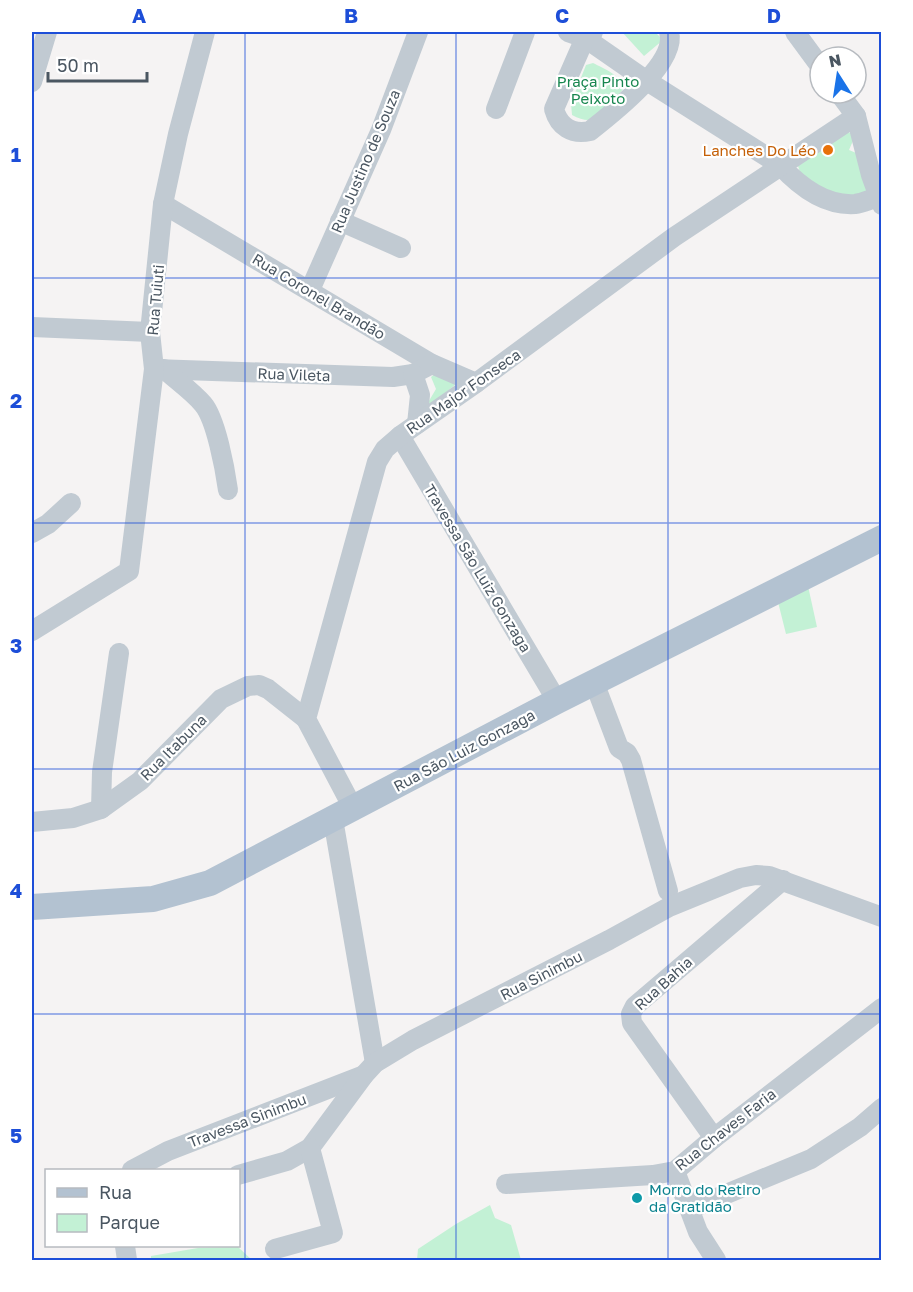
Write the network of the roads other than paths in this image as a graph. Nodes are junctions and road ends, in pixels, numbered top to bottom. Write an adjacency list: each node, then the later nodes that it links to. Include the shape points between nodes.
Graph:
1 (47, 32): 10 (street)
2 (205, 32): 16 (street, Rua Tuiuti)
3 (418, 32): 17 (street, Rua Justino de Souza, via 381,130)
4 (525, 32): 12 (street)
5 (669, 32): 9 (street, via 669,50)
6 (795, 32): 8 (street)
7 (582, 34): 9 (street); 9 (street, via 554,110 563,126 577,132 590,131)
8 (808, 50)
9 (647, 81): 14 (street)
10 (32, 82)
11 (848, 105): 13 (street)
12 (496, 108)
13 (856, 116): 14 (street, Rua Major Fonseca); 15 (street)
14 (780, 165): 15 (street, via 804,188 829,201); 25 (street, Rua Major Fonseca, via 674,237)
15 (880, 201)
16 (163, 204): 19 (street, Rua Coronel Brandão); 21 (street, Rua Tuiuti)
17 (340, 221): 18 (street); 19 (street, Rua Justino de Souza)
18 (401, 248)
19 (310, 290): 22 (street, Rua Coronel Brandão)
20 (32, 327): 21 (street)
21 (150, 332): 23 (street, Rua Tuiuti)
22 (432, 364): 24 (street, Rua Vileta); 25 (street, Rua Coronel Brandão)
23 (159, 369): 24 (street, Rua Vileta, via 393,377); 28 (street, via 208,411); 32 (street, Rua Tuiuti, via 129,571)
24 (413, 374): 26 (street, via 420,395)
25 (477, 383): 26 (street, Rua Major Fonseca)
26 (417, 424): 27 (street, Rua Major Fonseca)
27 (400, 436): 35 (street, Travessa São Luiz Gonzaga); 36 (street, Rua Major Fonseca, via 376,462)
28 (228, 490)
29 (70, 503): 30 (street)
30 (32, 533)
31 (882, 538): 34 (main road, Rua São Luiz Gonzaga)
32 (32, 631)
33 (119, 653): 37 (street, via 102,772)
34 (594, 682): 35 (main road, Rua São Luiz Gonzaga); 41 (street, via 619,748 631,760)
35 (557, 701): 38 (main road, Rua São Luiz Gonzaga)
36 (306, 719): 37 (street, Rua Itabuna, via 268,689 248,686 220,699 140,781); 38 (street)
37 (101, 809): 39 (street, Rua Itabuna, via 73,818)
38 (343, 814): 42 (main road, Rua São Luiz Gonzaga, via 210,883 153,899); 45 (street)
39 (32, 822)
40 (783, 880): 43 (street, Rua Sinimbu); 45 (street, Rua Sinimbu, via 756,875 740,878 669,907 413,1040); 47 (street, Rua Bahia, via 635,1006 631,1014 632,1023)
41 (668, 891)
42 (32, 907)
43 (882, 917)
44 (882, 1008): 47 (street, Rua Chaves Faria)
45 (369, 1069): 48 (street, Rua Sinimbu); 49 (street, Travessa Sinimbu, via 168,1151)
46 (882, 1108): 53 (street, via 811,1159)
47 (714, 1138): 50 (street, Rua Chaves Faria)
48 (310, 1148): 51 (street, Rua Sinimbu, via 287,1161); 54 (street, via 333,1233)
49 (134, 1169)
50 (675, 1171): 52 (street, Rua Chaves Faria); 53 (street)
51 (240, 1174)
52 (506, 1184)
53 (690, 1209): 55 (street, via 698,1232)
54 (275, 1250)
55 (716, 1260)

